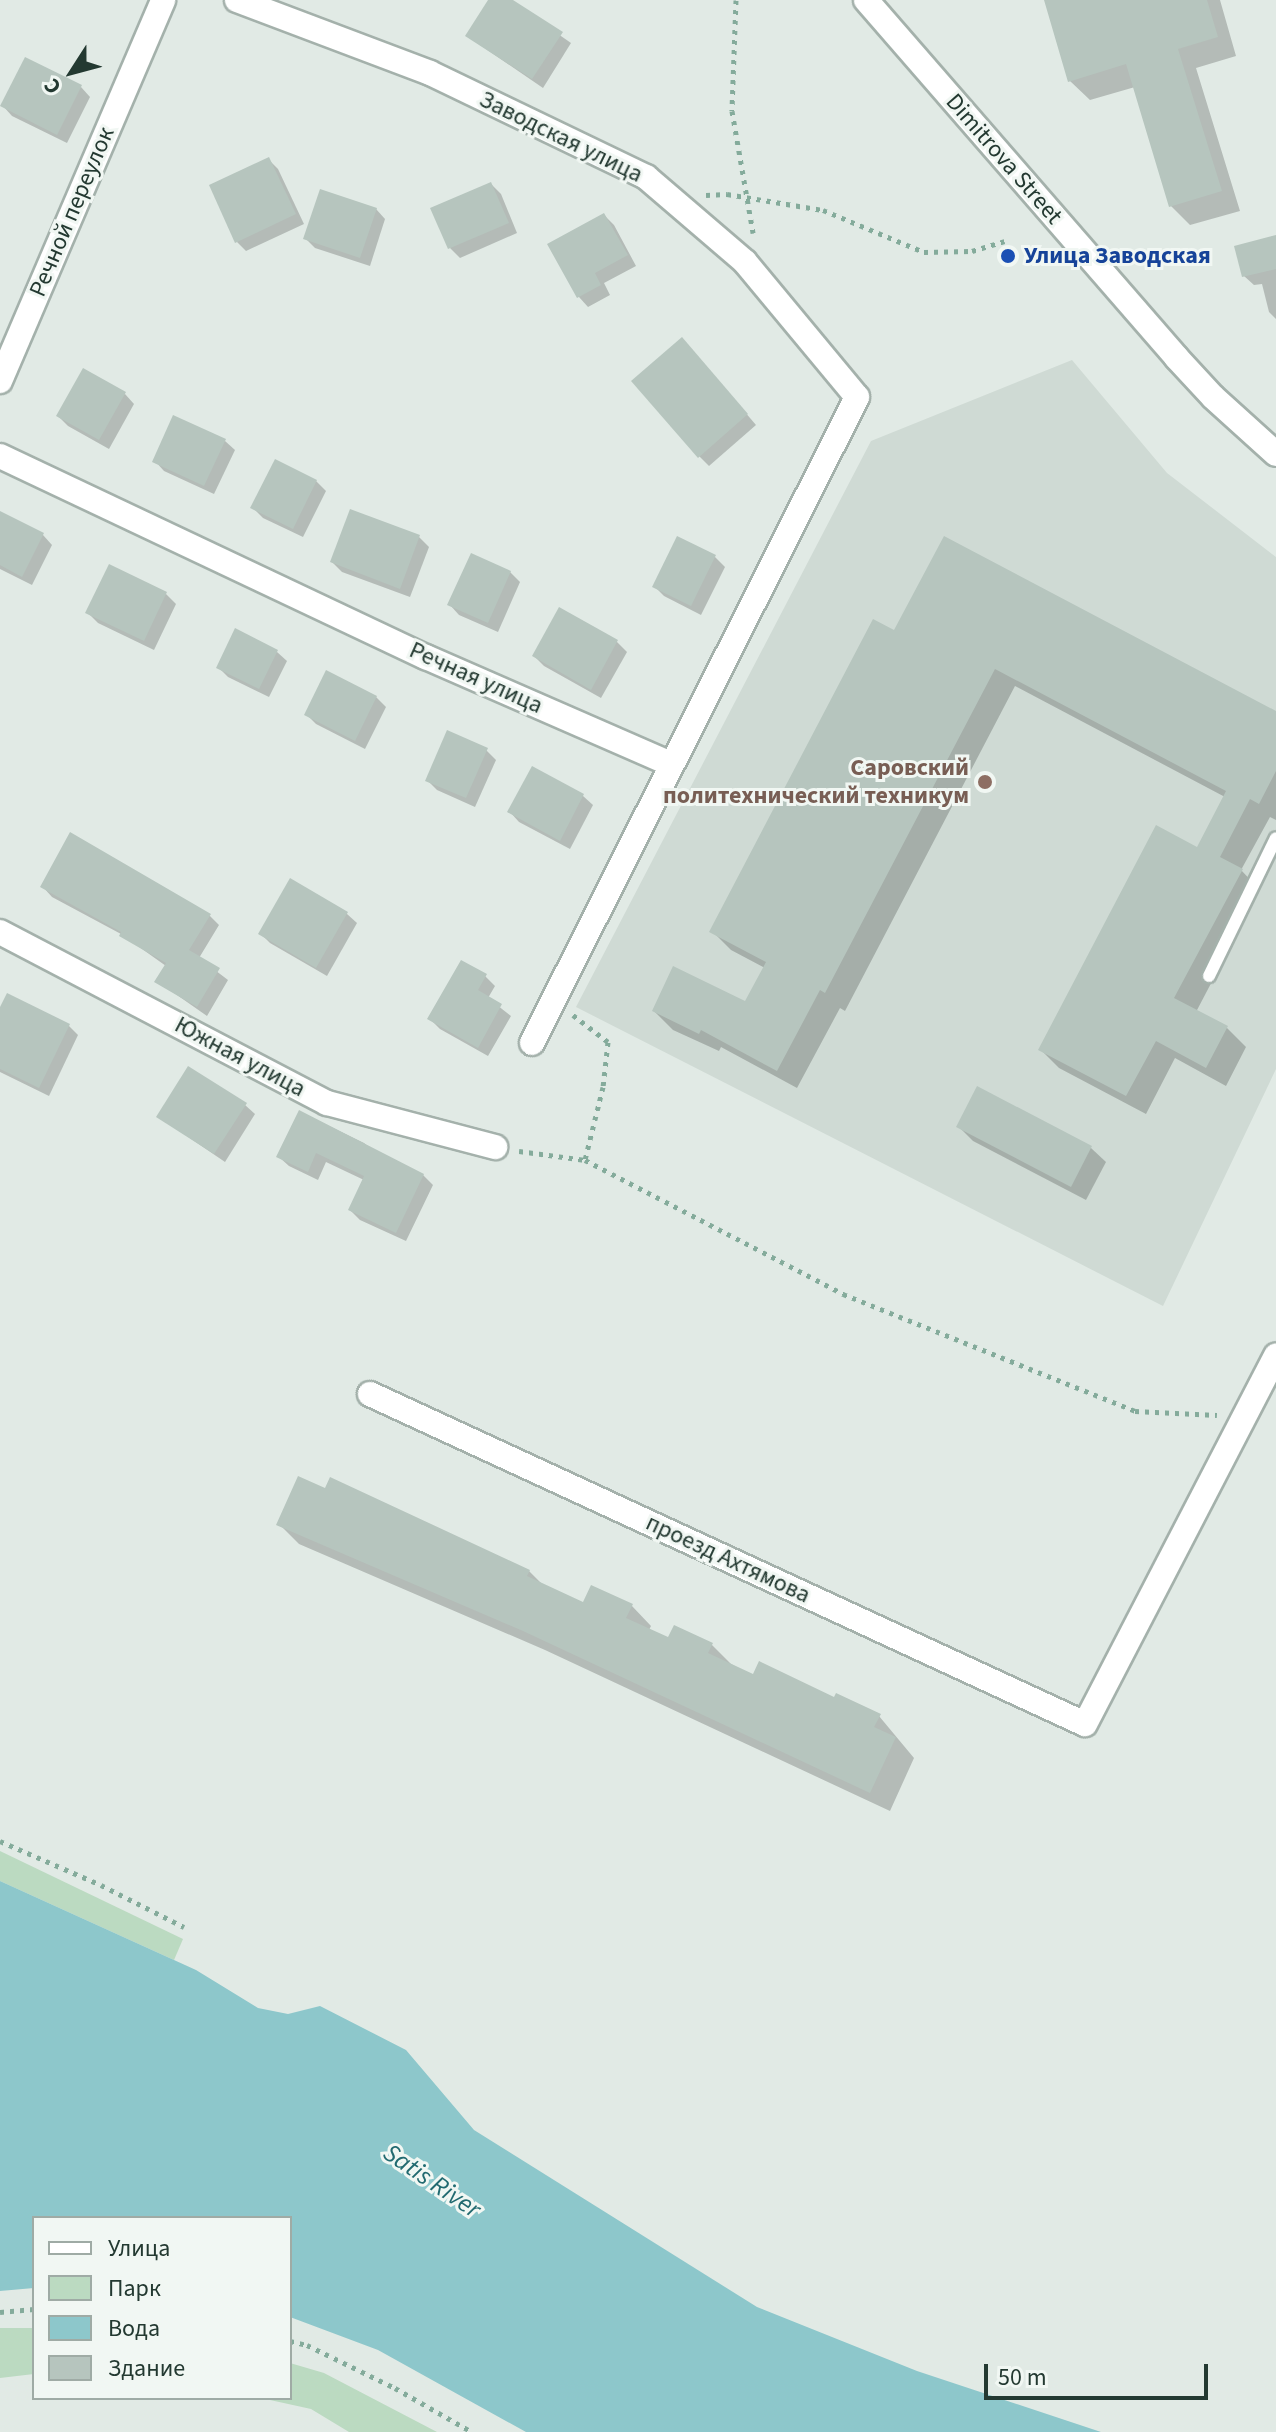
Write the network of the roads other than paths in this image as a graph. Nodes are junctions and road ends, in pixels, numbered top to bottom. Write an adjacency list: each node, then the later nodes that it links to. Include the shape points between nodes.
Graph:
1 (163, 0): 4 (street, Речной переулок)
2 (237, 0): 7 (street, Заводская улица, via 430,73 646,177 745,262 857,397)
3 (866, 0): 5 (street, Dimitrova Street, via 1176,357)
4 (0, 381)
5 (1276, 454)
6 (0, 456): 7 (street, Речная улица, via 412,651)
7 (671, 764): 11 (street)
8 (1276, 838): 10 (lane)
9 (0, 932): 12 (street, Южная улица, via 327,1103)
10 (1209, 976)
11 (532, 1043)
12 (495, 1147)
13 (1276, 1356): 14 (street, проезд Ахтямова, via 1085,1724)
14 (370, 1394)

